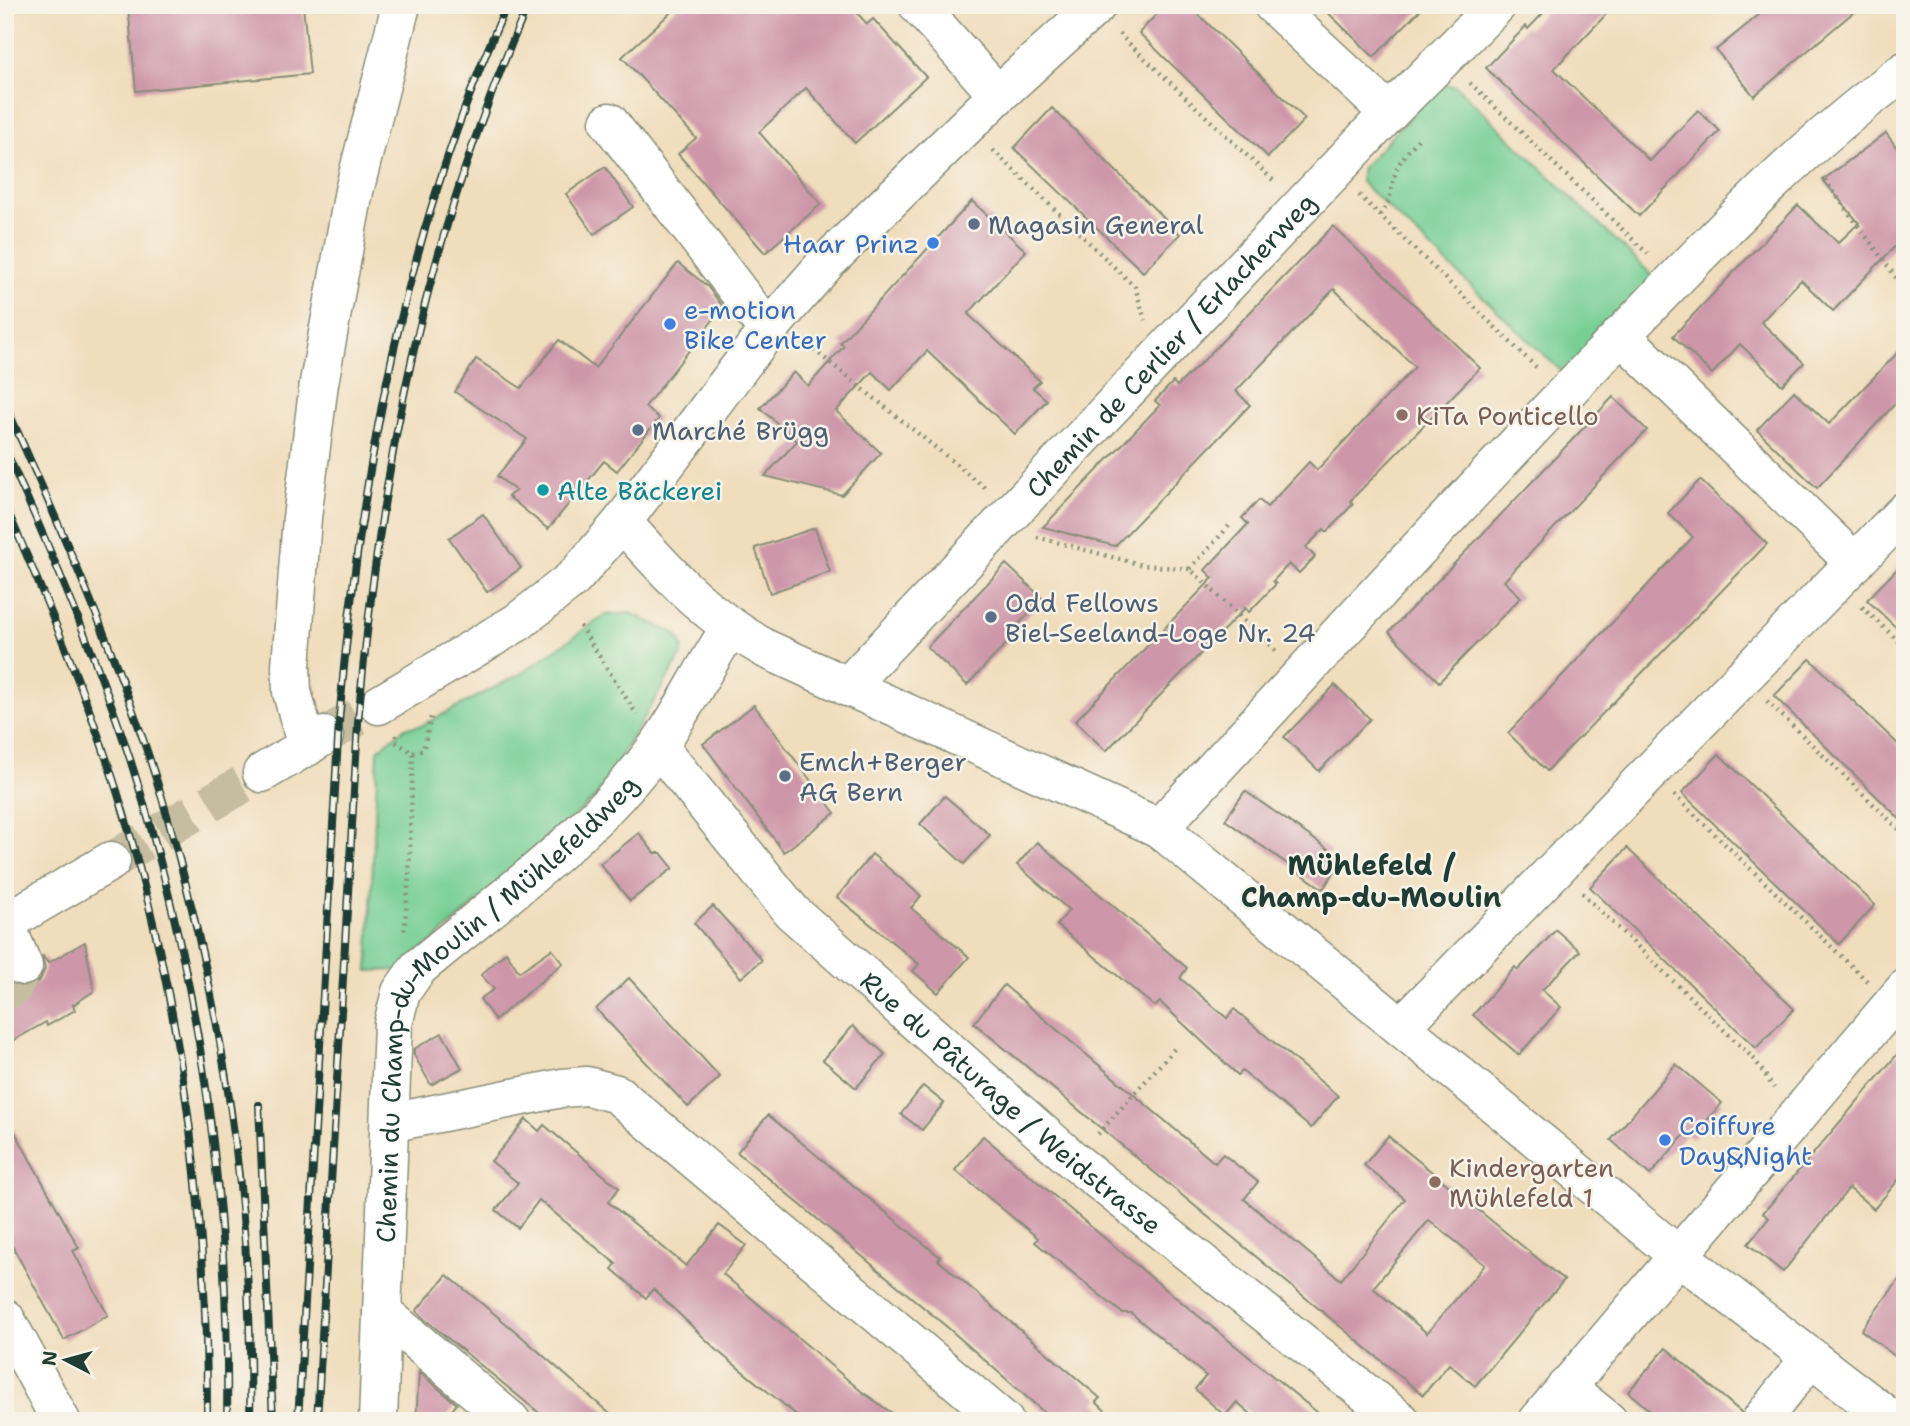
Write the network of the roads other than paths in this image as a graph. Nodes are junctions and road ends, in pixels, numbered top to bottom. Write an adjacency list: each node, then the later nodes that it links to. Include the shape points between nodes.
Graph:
1 (918, 5): 7 (street)
2 (1273, 5): 8 (street)
3 (1497, 5): 8 (street, Chemin de Cerlier / Erlacherweg, via 1459,78)
4 (391, 10): 19 (street, via 319,383 302,518 291,666 294,702 316,742)
5 (1104, 15): 7 (street)
6 (1905, 71): 11 (street, via 1806,153)
7 (998, 95): 10 (street, via 850,238)
8 (1389, 113): 16 (street, Chemin de Cerlier / Erlacherweg)
9 (609, 122): 10 (street)
10 (784, 334): 13 (street)
11 (1621, 335): 14 (street); 20 (street)
12 (1905, 511): 14 (street)
13 (622, 522): 15 (street, via 688,595); 17 (street, via 552,598)
14 (1845, 572): 25 (street)
15 (730, 628): 16 (street); 18 (street, Chemin du Champ-du-Moulin / Mühlefeldweg)
16 (847, 687): 20 (street)
17 (387, 715)
18 (651, 735): 26 (street, Chemin du Champ-du-Moulin / Mühlefeldweg, via 622,789 581,831 409,980 395,1012); 37 (street, Rue du Pâturage / Weidstrasse, via 792,912 1074,1161)
19 (262, 773)
20 (1159, 828): 25 (street)
21 (111, 861): 22 (street)
22 (5, 923): 23 (street)
23 (23, 966)
24 (1898, 996): 27 (street)
25 (1401, 1027): 27 (street)
26 (390, 1122): 28 (street, Chemin du Champ-du-Moulin / Mühlefeldweg); 36 (street, via 562,1088 587,1086 617,1094)
27 (1679, 1256): 30 (street); 31 (street)
28 (382, 1312): 34 (street, Chemin du Champ-du-Moulin / Mühlefeldweg); 35 (street)
29 (5, 1318): 33 (street)
30 (1811, 1357): 32 (street); 40 (street)
31 (1566, 1387): 38 (street); 39 (street)
32 (1762, 1419)
33 (61, 1421)
34 (378, 1421)
35 (511, 1421)
36 (1004, 1421)
37 (1401, 1421)
38 (1538, 1421)
39 (1608, 1421)
40 (1894, 1421)

